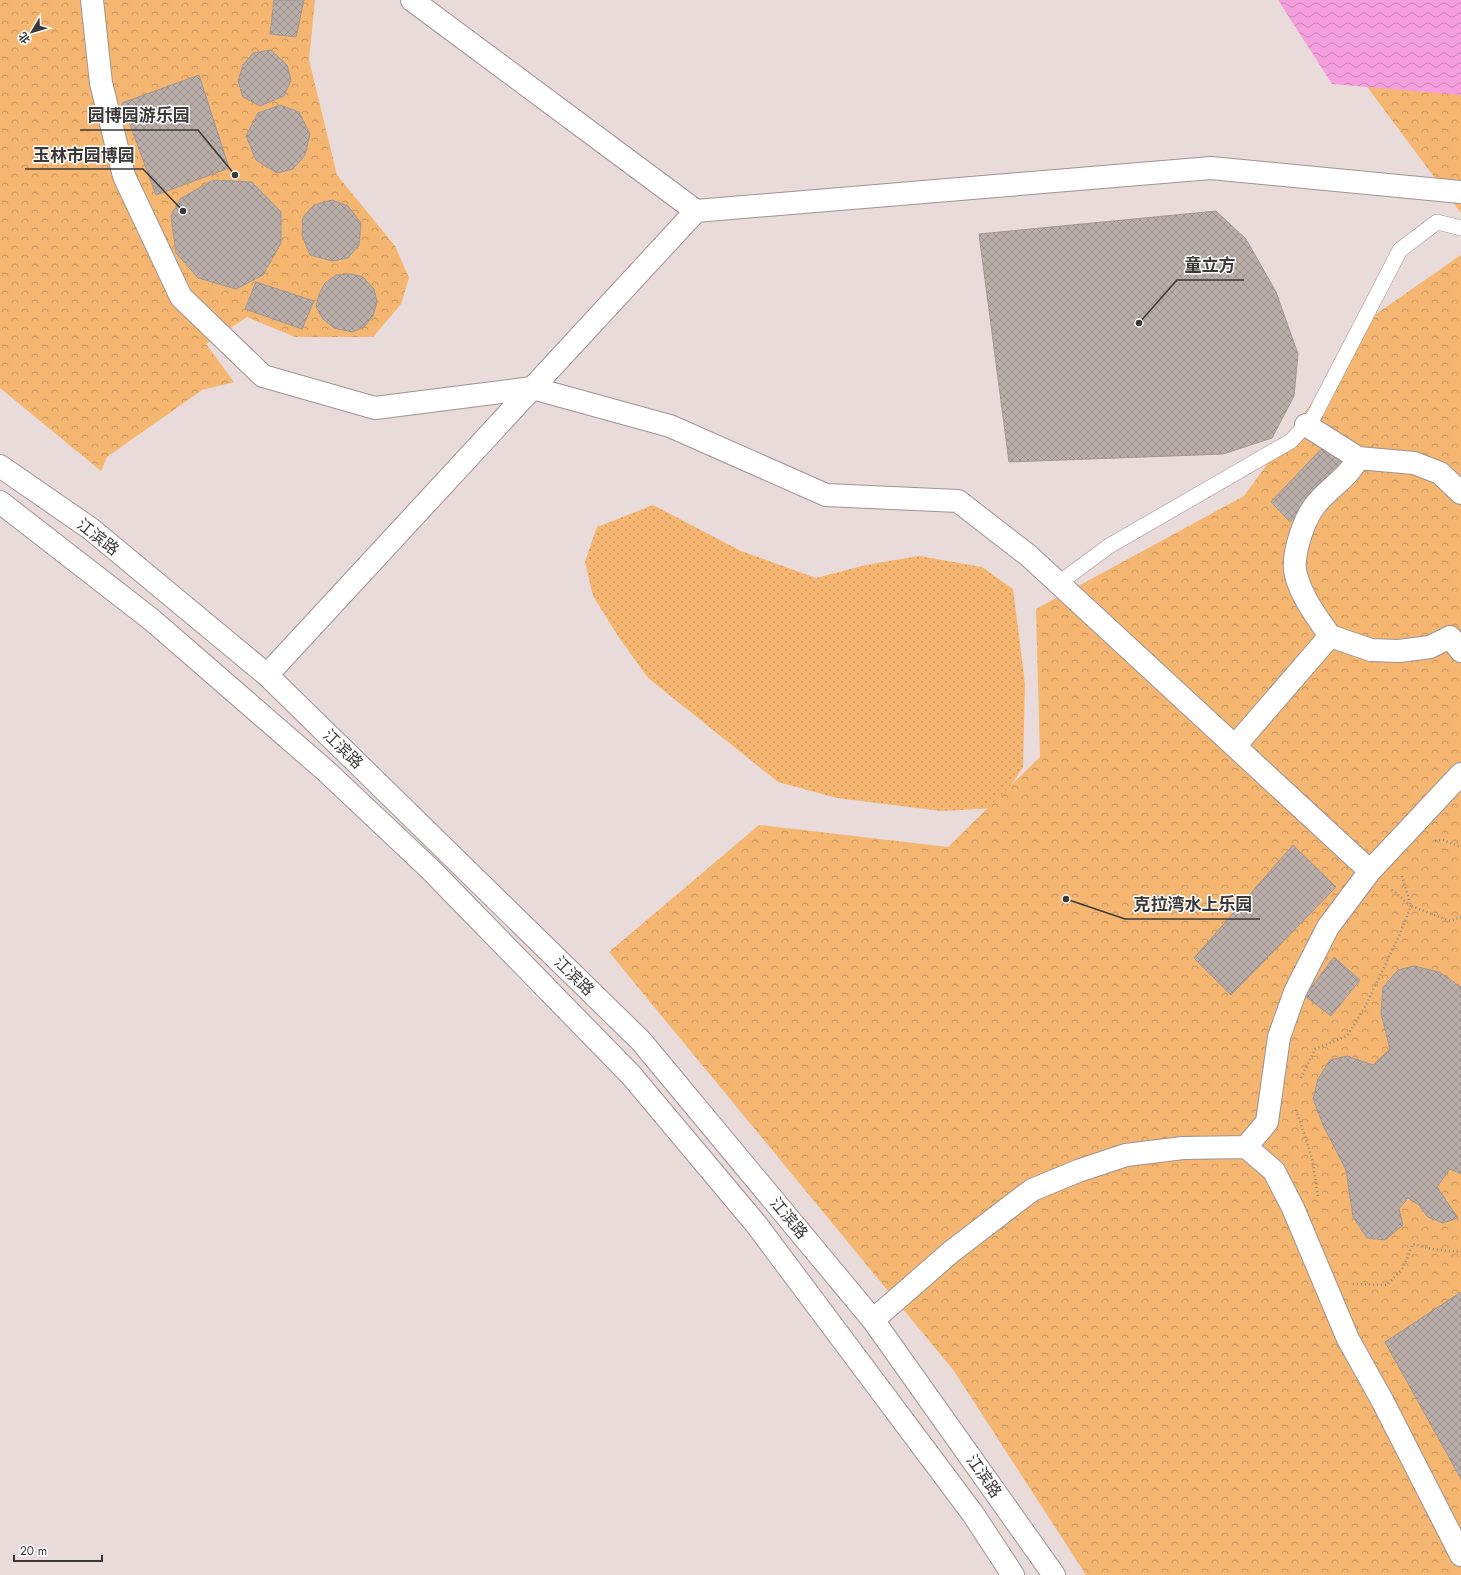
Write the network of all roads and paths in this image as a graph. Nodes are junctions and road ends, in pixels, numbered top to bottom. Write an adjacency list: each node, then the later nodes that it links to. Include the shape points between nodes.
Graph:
1 (92, 0): 6 (street, via 102,83 124,176 180,297 264,376 375,408)
2 (412, 0): 4 (street)
3 (1461, 192): 4 (street, via 1211,168)
4 (696, 211): 6 (street)
5 (1461, 228): 7 (lane, via 1437,222 1400,250 1314,416)
6 (532, 388): 12 (street, via 670,426 826,495 958,501 1030,556); 15 (street)
7 (1306, 425): 8 (street); 12 (lane, via 1291,441 1109,546)
8 (1358, 458): 10 (street, via 1414,463 1440,473); 13 (street, via 1354,467 1313,508 1298,538 1295,574 1308,605)
9 (0, 466): 15 (street, 江滨路, via 91,530)
10 (1461, 493)
11 (0, 502): 32 (street, 江滨路, via 152,620 326,771 430,869 631,1075 756,1224 973,1514)
12 (1059, 583): 16 (street)
13 (1330, 636): 14 (street, via 1371,650 1399,651 1430,647); 16 (street)
14 (1457, 637)
15 (267, 675): 30 (street, 江滨路, via 641,1041)
16 (1235, 746): 20 (street)
17 (1461, 774): 20 (street)
18 (1429, 842): 19 (path, via 1443,840)
19 (1461, 848)
20 (1370, 871): 22 (path); 26 (street, via 1328,927 1295,992 1279,1037 1267,1122)
21 (1401, 874): 22 (path)
22 (1410, 906): 23 (path, via 1450,922); 24 (path, via 1399,936 1365,1007 1347,1036 1315,1049)
23 (1461, 917)
24 (1298, 1084)
25 (1294, 1105): 27 (path, via 1312,1158)
26 (1246, 1147): 30 (street, via 1183,1148 1126,1155 1032,1190 951,1252); 31 (street, via 1274,1171 1293,1208 1348,1339)
27 (1319, 1199)
28 (1461, 1252): 29 (path, via 1413,1244 1403,1268 1387,1285 1353,1284)
29 (1350, 1278)
30 (873, 1320): 33 (street, 江滨路)
31 (1461, 1555)
32 (1013, 1575)
33 (1054, 1575)

